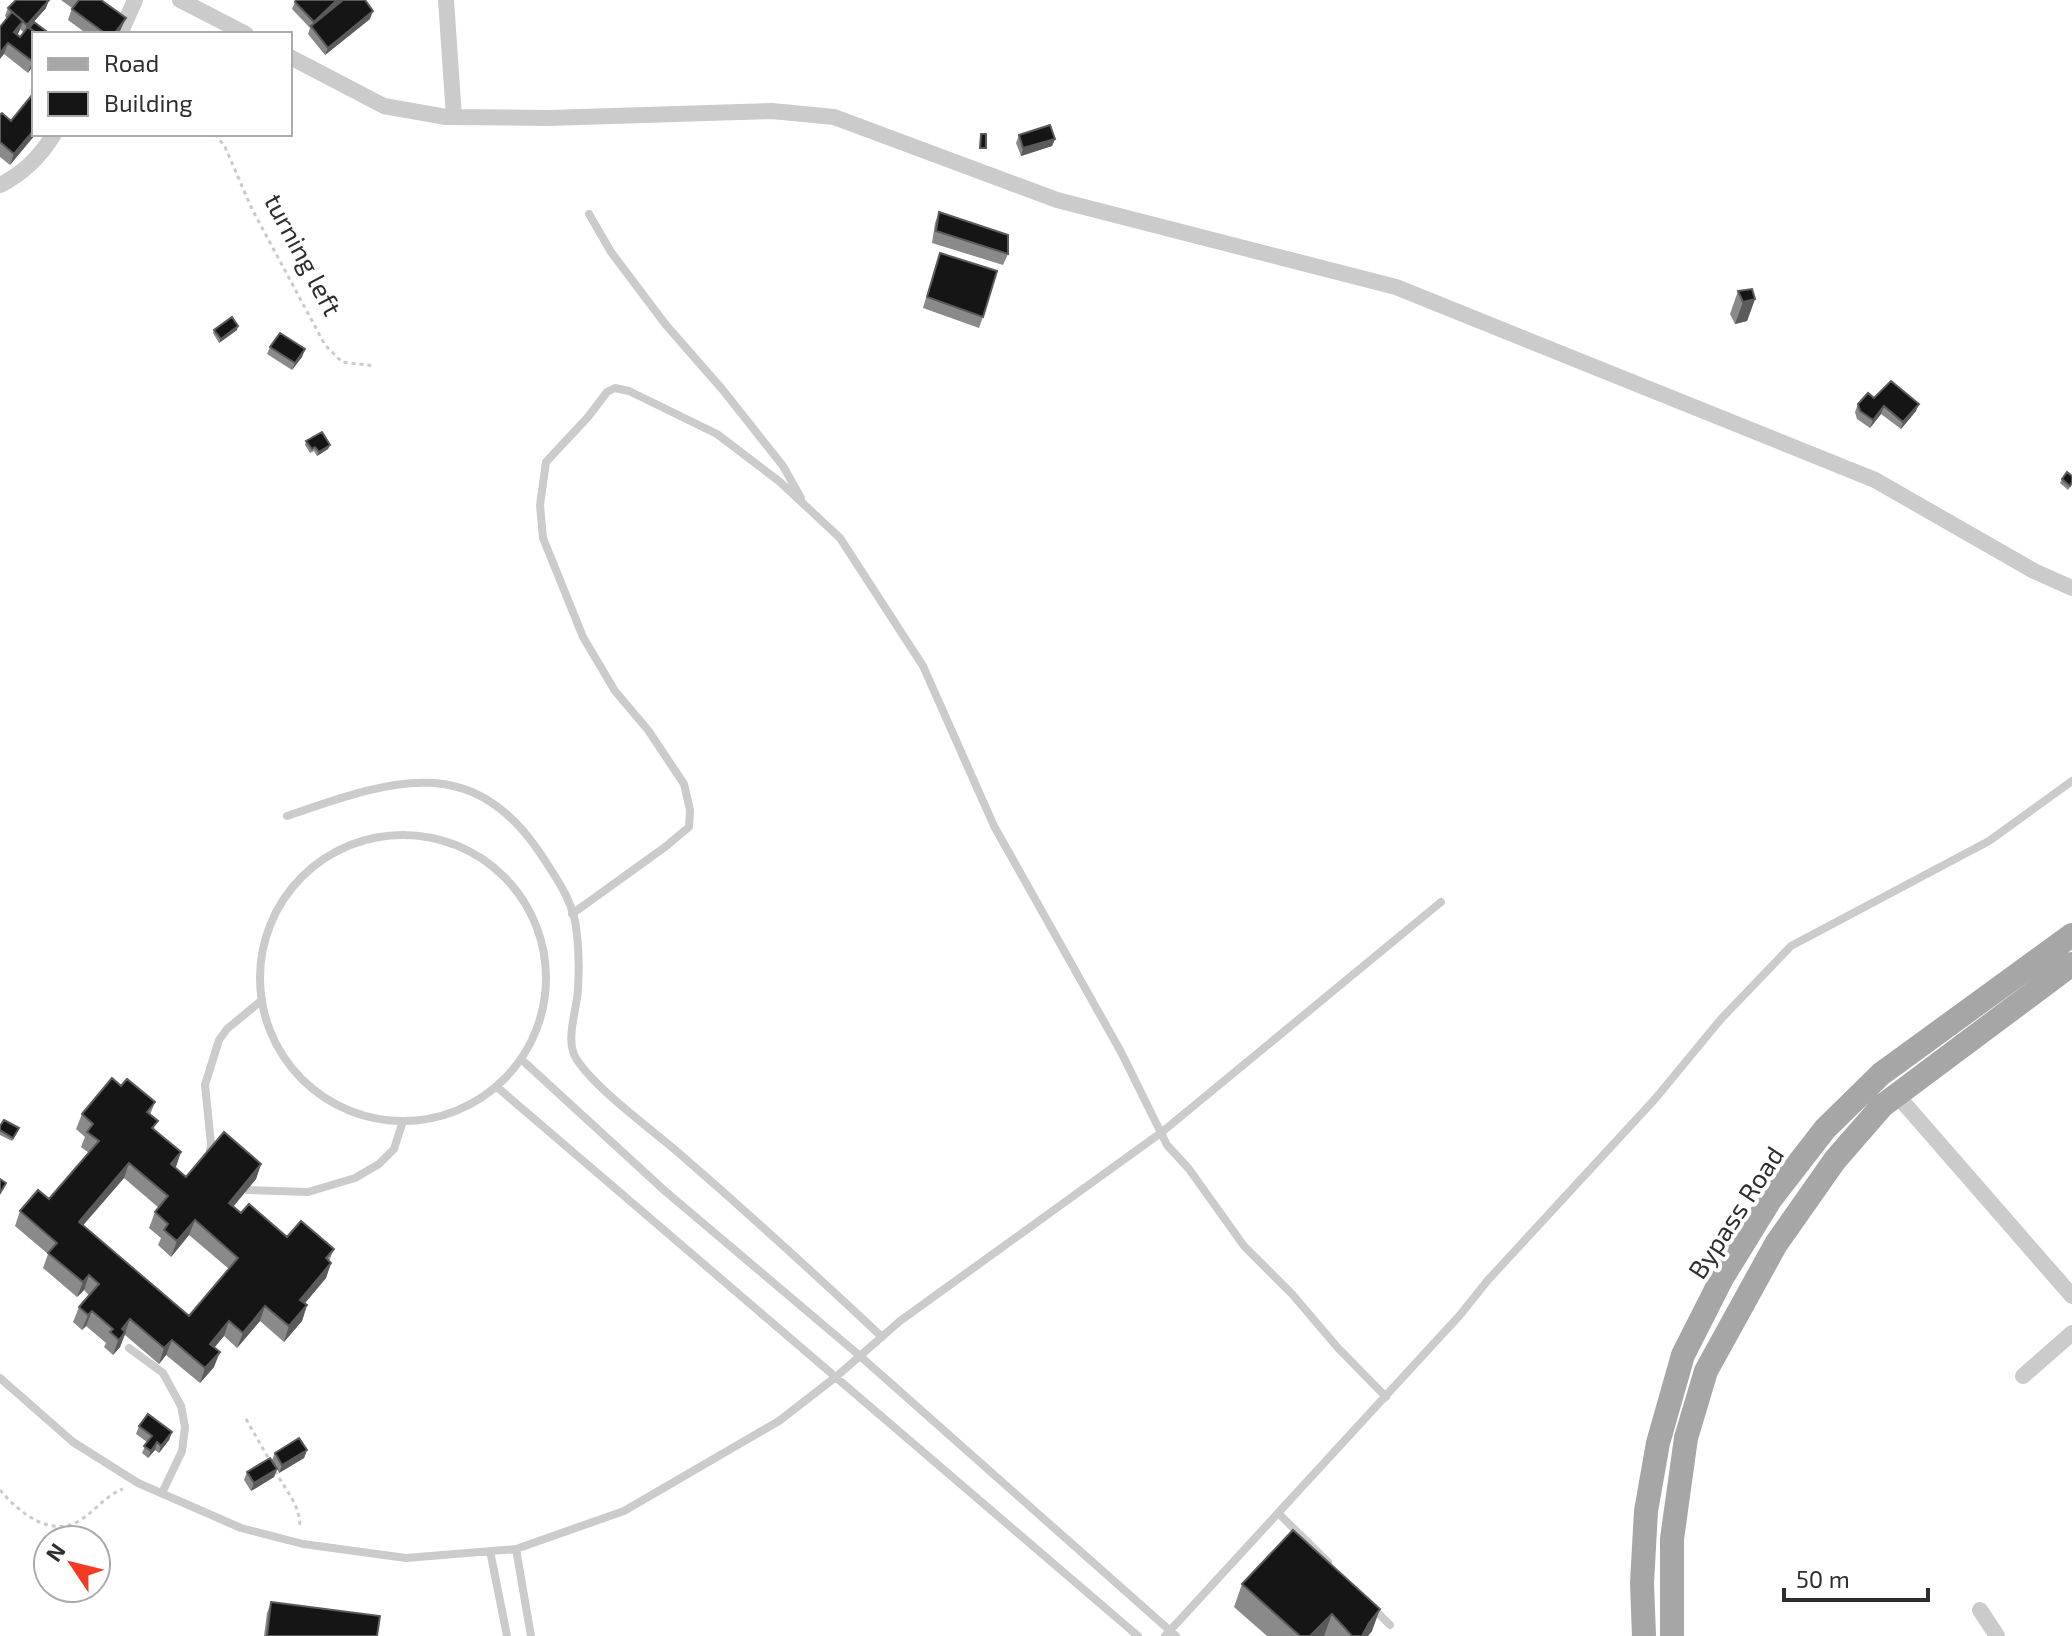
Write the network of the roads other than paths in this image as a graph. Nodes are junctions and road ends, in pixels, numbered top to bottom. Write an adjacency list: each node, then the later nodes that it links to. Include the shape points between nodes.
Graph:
1 (135, 0): 4 (street)
2 (180, 0): 5 (street)
3 (446, 0): 7 (street)
4 (121, 32)
5 (242, 32)
6 (292, 58): 7 (street, via 384,106)
7 (454, 117): 12 (street, via 772,111 834,117 1057,200 1396,287 1875,480)
8 (53, 136): 9 (street, via 22,174)
9 (0, 185)
10 (589, 214): 11 (lane, via 628,274 783,466)
11 (804, 504): 16 (lane, via 717,434 615,388 546,462 540,505 543,538 560,583 583,637 615,691 684,784 690,810 689,827); 24 (lane, via 840,538 923,666 994,826)
12 (2072, 588)
13 (2072, 781): 35 (lane, via 1989,841 1791,946)
14 (287, 816): 16 (lane, via 371,788 437,781 469,791 500,807 532,842 567,893)
15 (1441, 902): 24 (lane)
16 (572, 914): 29 (lane, via 578,989 571,1041 576,1058)
17 (2072, 935): 48 (main road, Bypass Road, via 1881,1074 1825,1129 1770,1200 1722,1278 1683,1355 1658,1443 1646,1511)
18 (2072, 964): 22 (main road, Bypass Road)
19 (262, 1000): 20 (lane, via 264,940 283,898 315,864 355,842 385,836 445,840 486,860 519,891 540,932 547,974 542,1016); 23 (lane, via 269,1031 292,1070 326,1100 368,1118); 25 (lane, via 219,1040 205,1085)
20 (521, 1059): 21 (lane); 31 (lane, via 665,1191)
21 (497, 1087): 23 (lane, via 459,1111); 32 (lane)
22 (1896, 1094): 27 (street); 49 (main road, Bypass Road, via 1835,1160 1776,1244 1706,1371 1686,1438 1672,1539)
23 (403, 1121): 26 (lane, via 394,1149 355,1178 308,1192)
24 (1162, 1132): 29 (lane); 35 (lane, via 1244,1246)
25 (209, 1159)
26 (247, 1190)
27 (2072, 1296)
28 (2072, 1333): 33 (street)
29 (882, 1337): 31 (lane)
30 (129, 1348): 36 (lane, via 163,1373 181,1406 182,1451)
31 (860, 1356): 32 (lane); 44 (lane)
32 (837, 1376): 38 (lane, via 779,1421 624,1511); 47 (lane)
33 (2023, 1376)
34 (0, 1378): 36 (lane, via 73,1442)
35 (1386, 1397): 37 (lane)
36 (162, 1493): 39 (lane, via 241,1528 303,1544 406,1558)
37 (1278, 1513): 40 (lane); 44 (lane)
38 (516, 1549): 39 (lane); 46 (lane)
39 (490, 1551): 45 (lane)
40 (1334, 1569)
41 (1368, 1603): 43 (lane)
42 (1980, 1610): 50 (street)
43 (1390, 1625)
44 (1170, 1634)
45 (507, 1636)
46 (531, 1636)
47 (1138, 1636)
48 (1644, 1636)
49 (1672, 1636)
50 (1997, 1636)

